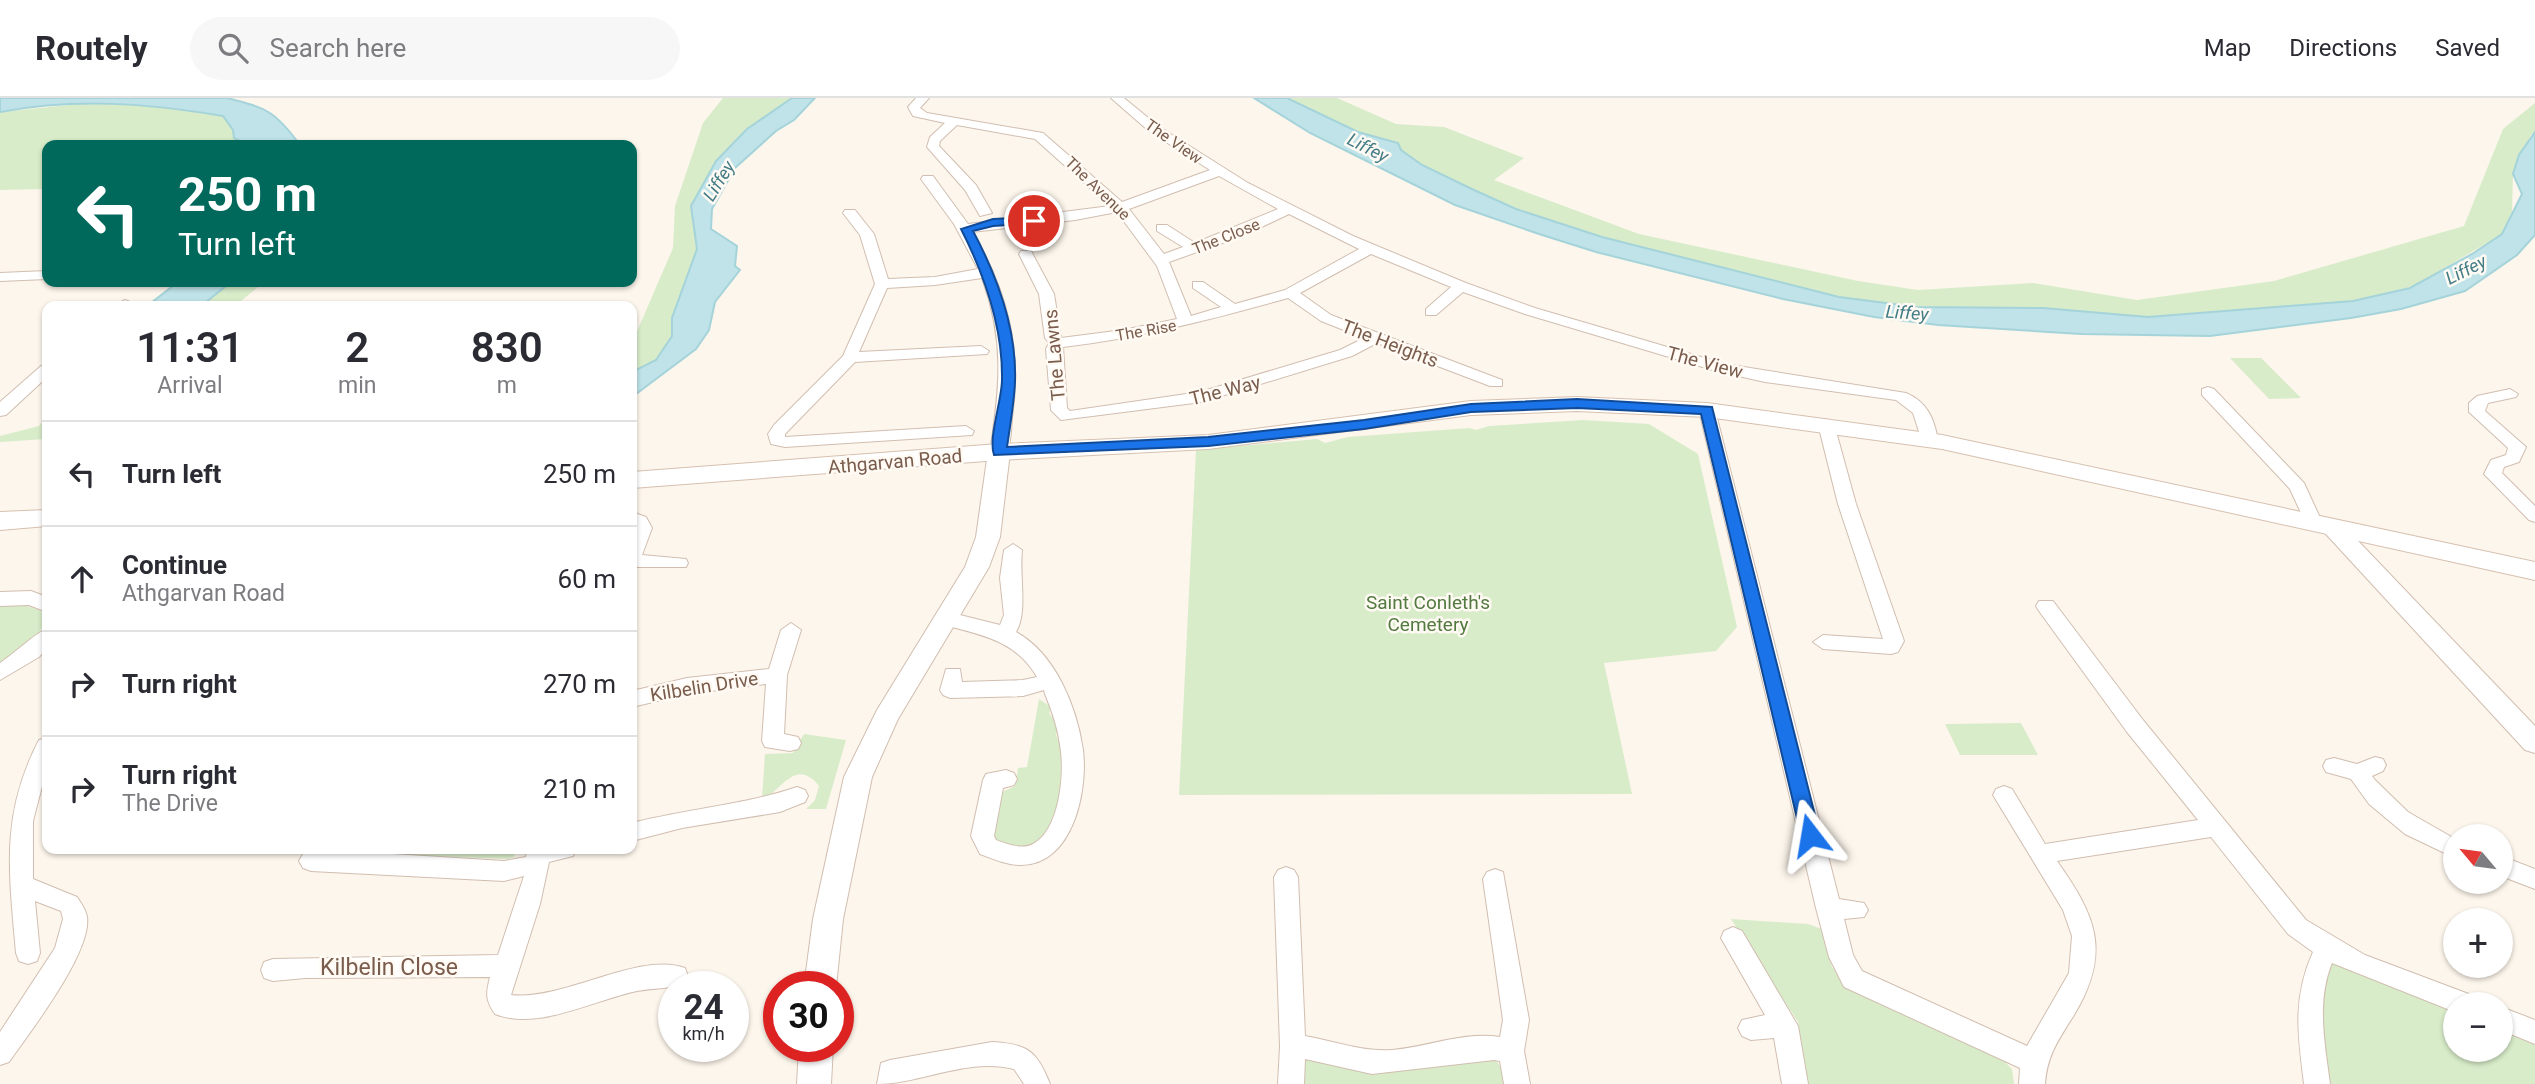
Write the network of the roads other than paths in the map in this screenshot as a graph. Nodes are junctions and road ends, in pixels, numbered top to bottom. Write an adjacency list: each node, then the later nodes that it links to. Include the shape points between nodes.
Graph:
1 (923, 98): 3 (street, via 914,107 917,113)
2 (1117, 98): 4 (street, The View, via 1154,129)
3 (955, 121): 6 (street, via 934,140 933,147 984,209); 7 (street, The Avenue, via 1044,138)
4 (1221, 171): 7 (street); 8 (street, The View)
5 (928, 179): 11 (street)
6 (997, 201)
7 (1119, 207): 11 (street); 14 (street, The Avenue)
8 (1287, 210): 12 (street, The View); 13 (street, The Close)
9 (848, 219): 19 (street, via 867,234)
10 (1162, 228): 13 (street)
11 (967, 229): 16 (street)
12 (1372, 247): 21 (street, The View); 22 (street, The Rise)
13 (1195, 249): 14 (street, The Close)
14 (1163, 259): 25 (street, The Avenue)
15 (1025, 262): 27 (street, The Lawns, via 1048,293)
16 (989, 272): 19 (street); 42 (street, via 1006,345 1009,382)
17 (42, 275): 18 (street)
18 (0, 277)
19 (882, 284): 29 (street)
20 (1198, 285): 23 (street)
21 (1461, 286): 24 (street); 39 (street, The View, via 1722,368 1900,396 1913,401 1926,416)
22 (1290, 293): 23 (street, The Rise); 26 (street, The Heights, via 1326,318)
23 (1233, 309): 25 (street, The Rise)
24 (1431, 312)
25 (1185, 323): 27 (street, The Rise)
26 (1375, 338): 31 (street, The Heights, via 1462,376); 36 (street, The Way, via 1271,379 1202,397)
27 (1057, 343): 36 (street, The Lawns, via 1057,397 1061,414)
28 (981, 351): 29 (street)
29 (851, 358): 38 (street, via 780,429 777,440 868,443)
30 (42, 373): 35 (street)
31 (1496, 383)
32 (2208, 392): 48 (street, via 2298,488)
33 (2510, 394): 40 (street, via 2483,399 2476,406 2482,418)
34 (1707, 410): 37 (main road, Athgarvan Road); 42 (main road, Athgarvan Road, via 1577,404 1471,408 1208,442); 85 (street)
35 (0, 411)
36 (1067, 416)
37 (1826, 424): 39 (main road, Athgarvan Road); 61 (street, via 1847,503 1894,641 1891,647)
38 (966, 431)
39 (1929, 440): 48 (main road, Athgarvan Road)
40 (2515, 444): 41 (street); 44 (street, via 2517,453 2497,464 2493,474)
41 (2535, 447)
42 (999, 452): 43 (main road, Athgarvan Road); 57 (street, via 988,537)
43 (637, 480)
44 (2535, 516)
45 (42, 519): 46 (main road)
46 (0, 521)
47 (637, 521): 49 (street, via 643,528)
48 (2322, 524): 53 (main road, Athgarvan Road); 68 (street)
49 (637, 545)
50 (1013, 550): 59 (street, via 1010,577 1015,617)
51 (637, 559): 52 (street)
52 (679, 563)
53 (2535, 571)
54 (0, 599): 55 (street, via 31,598)
55 (42, 603)
56 (2046, 606): 74 (street, via 2054,634)
57 (948, 619): 59 (street); 92 (street, via 886,717 858,777 828,919)
58 (792, 630): 63 (street, Kilbelin Drive)
59 (1003, 635): 65 (street, via 1023,646)
60 (42, 641): 62 (street)
61 (1823, 642)
62 (0, 673)
63 (778, 674): 66 (street, Kilbelin Drive); 67 (street, Kilbelin Drive, via 773,741)
64 (953, 674): 65 (street, via 950,690 1023,688)
65 (1049, 681): 71 (street, via 1072,751 1071,783 1056,839 1028,857 988,848 982,835 994,780)
66 (637, 698)
67 (790, 743)
68 (2535, 743)
69 (42, 756): 84 (street, via 27,786 19,835)
70 (2334, 766): 76 (street, via 2367,769 2364,784 2402,821)
71 (1006, 779)
72 (2004, 794): 77 (street)
73 (797, 796): 75 (street)
74 (2215, 827): 77 (street); 88 (street, via 2278,908)
75 (637, 830)
76 (2443, 843)
77 (2039, 853): 103 (street, via 2076,905 2087,949 2073,992 2043,1036)
78 (322, 854): 79 (street, via 311,860 504,871)
79 (538, 856): 90 (street)
80 (2513, 871): 83 (street)
81 (1286, 877): 99 (street)
82 (1495, 879): 100 (street, via 1516,1020)
83 (2535, 879)
84 (22, 885): 89 (street); 101 (street, via 69,904 75,920 51,979)
85 (1828, 908): 86 (street); 103 (street, via 1841,957 1853,979 1982,1040)
86 (1856, 910)
87 (1733, 938): 96 (street)
88 (2326, 949): 94 (street); 110 (street, via 2315,975 2309,1017)
89 (28, 953)
90 (506, 966): 91 (street, Kilbelin Close); 93 (street, via 498,998 503,1006 513,1008)
91 (273, 970)
92 (822, 971)
93 (658, 977)
94 (2443, 995)
95 (2513, 1023): 98 (street)
96 (1785, 1027): 97 (street); 109 (street)
97 (1751, 1028)
98 (2535, 1032)
99 (1293, 1046): 100 (street, via 1372,1062 1464,1048 1491,1046); 107 (street)
100 (1511, 1051): 108 (street)
101 (0, 1053)
102 (815, 1062): 104 (street)
103 (2032, 1072)
104 (814, 1084)
105 (890, 1084): 106 (street, via 890,1072 997,1054 1020,1059)
106 (1037, 1084)
107 (1291, 1084)
108 (1517, 1084)
109 (1795, 1084)
110 (2317, 1084)

